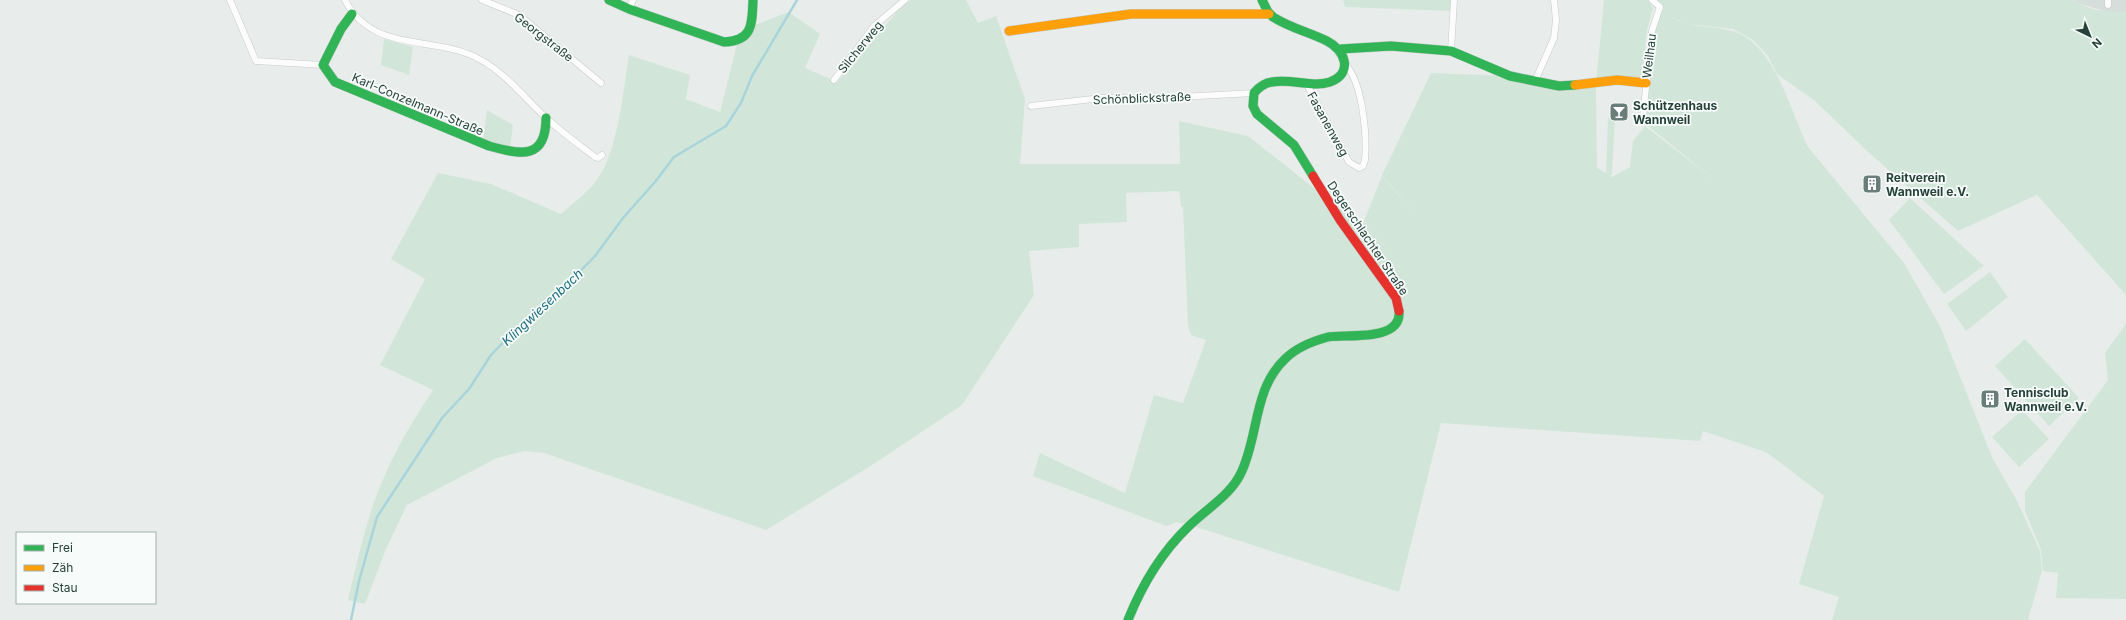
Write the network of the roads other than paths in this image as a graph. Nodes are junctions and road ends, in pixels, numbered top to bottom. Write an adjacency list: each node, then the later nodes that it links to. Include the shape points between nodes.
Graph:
1 (230, 0): 19 (street, via 256,61)
2 (345, 0): 13 (street)
3 (482, 0): 23 (street, Georgstraße, via 519,15)
4 (609, 0): 12 (street)
5 (633, 0): 12 (street)
6 (753, 0): 12 (street, via 750,31 741,41 735,42 724,42)
7 (905, 0): 20 (street, Silcherweg, via 874,26)
8 (1262, 0): 14 (street)
9 (1454, 0): 17 (street)
10 (1554, 0): 21 (street, via 1554,38)
11 (1652, 0): 22 (street, Weilhau, via 1660,7 1652,31)
12 (629, 9)
13 (352, 14): 19 (street, via 341,29); 28 (street, via 365,26 392,37 446,48 481,60 500,74)
14 (1269, 14): 15 (street, via 1131,14); 16 (street, via 1294,28 1330,41)
15 (1009, 32)
16 (1341, 49): 17 (street, via 1392,46); 18 (street)
17 (1450, 51): 21 (street, via 1510,76)
18 (1345, 64): 24 (street, via 1338,76 1330,82); 24 (street, Fasanenweg, via 1352,72 1364,120 1365,160 1359,168 1349,162)
19 (323, 65): 28 (street, Karl-Conzelmann-Straße, via 335,82 347,88 489,146 514,153 527,153 540,144 547,131)
20 (834, 80)
21 (1535, 81): 22 (street, via 1560,86 1617,80)
22 (1646, 82): 27 (street, Weilhau)
23 (601, 83)
24 (1306, 83): 25 (street, via 1272,81 1263,84)
25 (1254, 93): 26 (street, Schönblickstraße, via 1102,98); 30 (street, Degerschlachter Straße, via 1253,106 1257,114 1294,145 1340,220 1396,298 1399,318 1385,333 1330,336 1298,349 1283,360 1264,390 1241,474 1231,488 1174,541 1158,561)
26 (1031, 106)
27 (1643, 116)
28 (546, 118): 29 (street, via 595,157)
29 (602, 155)
30 (1128, 620)

